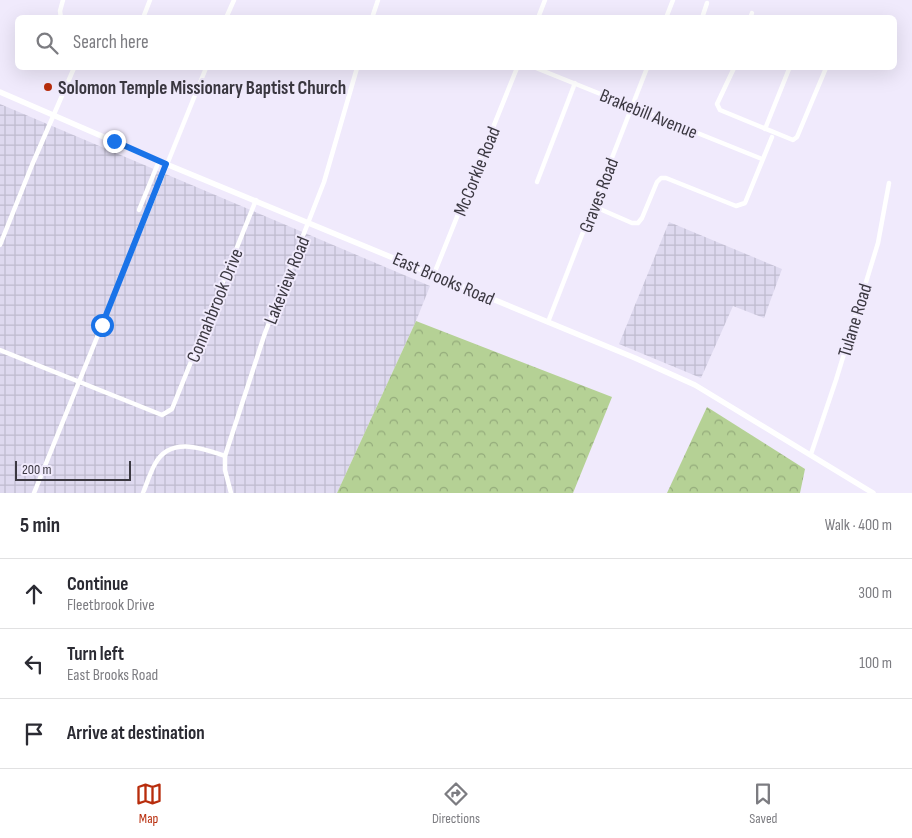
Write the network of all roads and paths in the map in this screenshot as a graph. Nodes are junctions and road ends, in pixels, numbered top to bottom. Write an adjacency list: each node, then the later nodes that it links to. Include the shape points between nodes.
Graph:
1 (62, 0): 8 (street)
2 (150, 0): 9 (street)
3 (234, 0): 10 (street)
4 (378, 0): 11 (street)
5 (546, 0): 12 (street)
6 (673, 0): 13 (street)
7 (707, 3): 14 (street)
8 (61, 15)
9 (144, 15)
10 (227, 15)
11 (373, 15)
12 (539, 15)
13 (667, 15)
14 (703, 15)
15 (73, 70): 27 (street)
16 (205, 70): 32 (street)
17 (356, 70): 40 (street, Lakeview Road)
18 (516, 70): 42 (street, McCorkle Road)
19 (541, 70): 24 (street, Brakebill Avenue)
20 (646, 70): 26 (street, Graves Road)
21 (733, 70): 28 (street, via 717,104 720,110)
22 (789, 70): 28 (street)
23 (825, 70): 28 (street, via 797,137 793,140)
24 (576, 84): 26 (street, Brakebill Avenue); 35 (street)
25 (0, 92): 27 (main road, East Brooks Road)
26 (632, 106): 30 (street, Brakebill Avenue); 38 (street, Graves Road)
27 (54, 115): 31 (main road, East Brooks Road); 41 (street)
28 (764, 129)
29 (772, 137): 30 (street)
30 (762, 159): 38 (street, via 745,203 740,206 661,178 638,223)
31 (159, 161): 32 (main road, East Brooks Road); 33 (street)
32 (166, 164): 34 (street); 37 (main road, East Brooks Road)
33 (154, 174): 34 (street); 39 (street)
34 (161, 177): 45 (street)
35 (537, 182)
36 (889, 183): 46 (street, Tulane Road, via 878,243)
37 (256, 200): 40 (main road, East Brooks Road); 45 (street, Connahbrook Drive, via 172,409 162,415)
38 (593, 206): 43 (street, Graves Road)
39 (139, 210)
40 (309, 222): 42 (main road, East Brooks Road); 47 (street, Lakeview Road, via 260,346)
41 (0, 245)
42 (434, 274): 43 (main road, East Brooks Road)
43 (548, 322): 46 (main road, East Brooks Road, via 695,385)
44 (0, 350): 45 (street)
45 (79, 381): 48 (street)
46 (811, 454): 51 (main road, East Brooks Road)
47 (225, 456): 49 (street, via 198,447 177,446 164,452 155,462); 50 (street, Lakeview Road, via 224,470)
48 (34, 493)
49 (143, 493)
50 (231, 493)
51 (873, 493)

